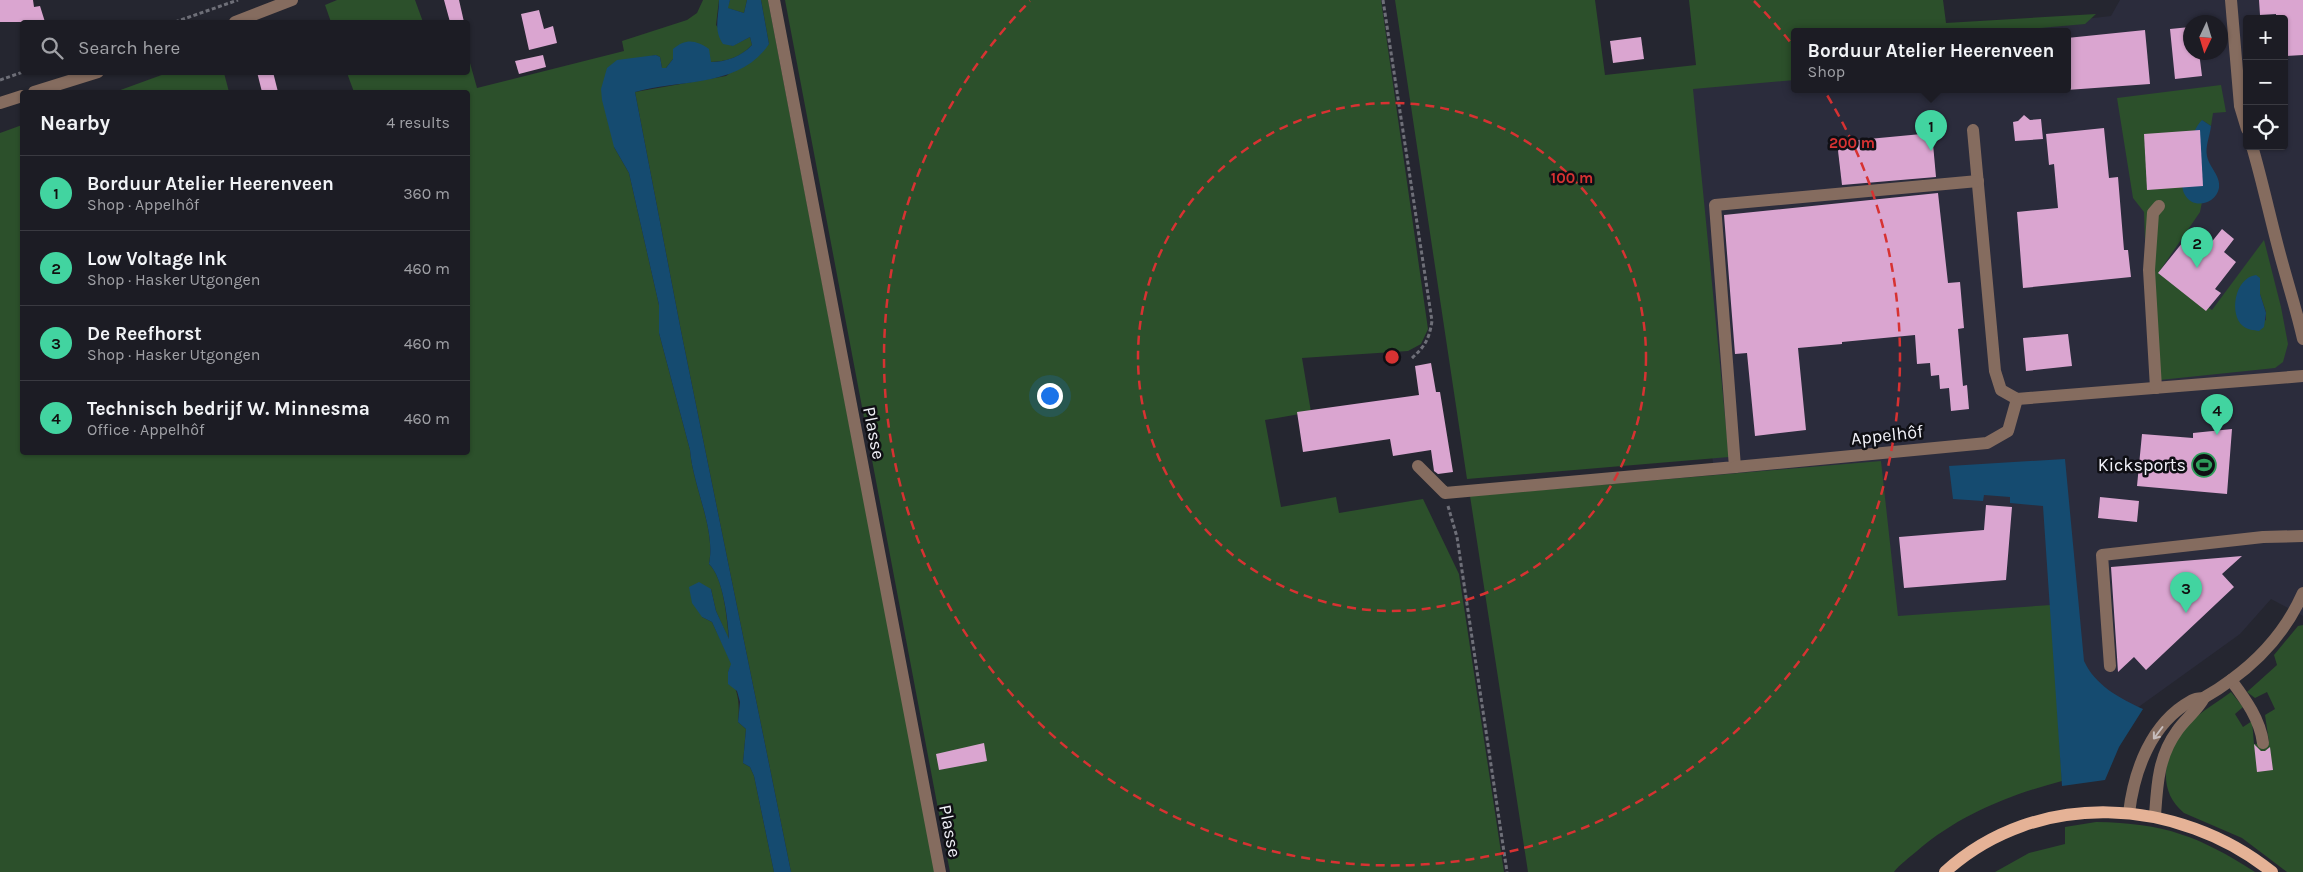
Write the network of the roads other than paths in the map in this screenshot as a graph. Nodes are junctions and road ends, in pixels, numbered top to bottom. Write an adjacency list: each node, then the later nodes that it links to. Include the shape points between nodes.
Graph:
1 (292, 0): 4 (street)
2 (774, 0): 29 (street, Plasse)
3 (2231, 0): 9 (street)
4 (240, 20)
5 (88, 75): 6 (street)
6 (40, 90)
7 (20, 97): 8 (street)
8 (0, 103)
9 (2243, 116)
10 (1973, 130): 12 (street)
11 (2253, 150): 14 (street)
12 (1978, 181): 17 (street, via 1995,371 2001,390); 19 (street, via 1715,205)
13 (2159, 206): 16 (street, via 2153,213 2149,270)
14 (2303, 339)
15 (2303, 376): 16 (street)
16 (2156, 388): 17 (street)
17 (2017, 399): 19 (street, Appelhôf, via 2008,431 1987,443)
18 (1418, 466): 19 (street, Appelhôf, via 1445,493)
19 (1735, 467)
20 (2303, 536): 23 (street, via 2263,537 2102,555)
21 (2303, 593): 22 (street)
22 (2299, 613): 24 (street, via 2263,653)
23 (2110, 666)
24 (2231, 680): 25 (street); 26 (street, via 2261,729)
25 (2204, 698): 27 (street, one-way to 27, via 2193,699 2177,711 2150,744 2138,766); 28 (street, via 2165,750)
26 (2263, 743)
27 (2129, 813): 28 (main road); 30 (main road, via 2088,812 2034,823 1998,837)
28 (2154, 816): 31 (main road, via 2211,834 2250,855)
29 (940, 872)
30 (1945, 872)
31 (2272, 872)

